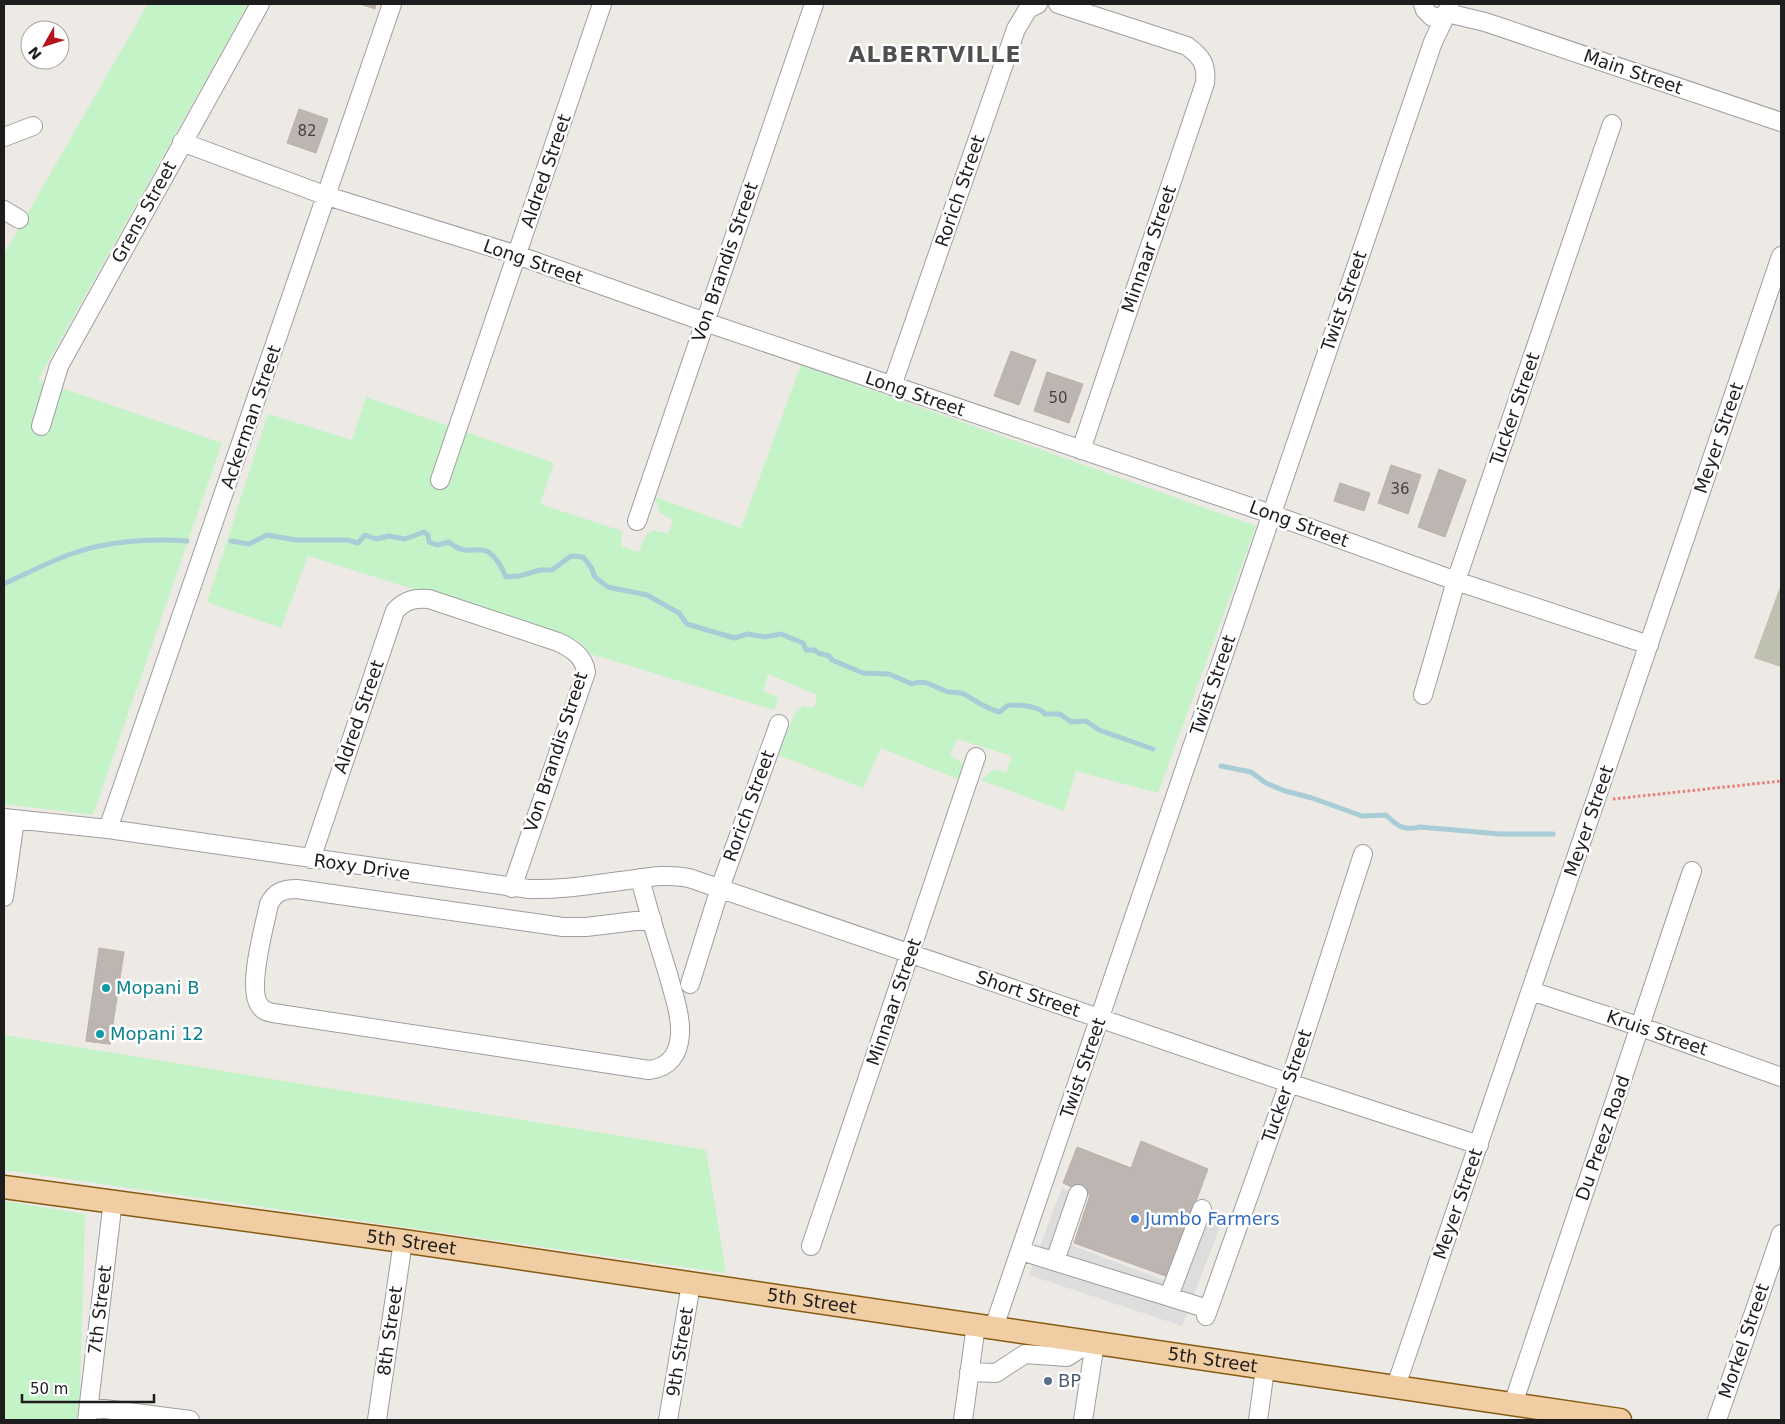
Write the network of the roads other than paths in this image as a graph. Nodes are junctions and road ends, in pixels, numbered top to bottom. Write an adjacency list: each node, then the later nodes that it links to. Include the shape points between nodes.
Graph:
1 (260, 4): 12 (street, Grens Street)
2 (392, 4): 13 (street, Ackerman Street)
3 (602, 4): 16 (street, Aldred Street)
4 (814, 4): 18 (street, Von Brandis Street)
5 (1038, 4): 19 (street, Rorich Street, via 1028,9 1016,29)
6 (1058, 4): 21 (street, Minnaar Street, via 1187,46 1202,58 1207,68 1205,83)
7 (1436, 8): 8 (street, Main Street); 23 (street, Twist Street, via 1433,42)
8 (1781, 122)
9 (1612, 124): 25 (street, Tucker Street)
10 (33, 126): 11 (street)
11 (4, 137)
12 (182, 142): 13 (street, Long Street); 20 (street, Grens Street, via 59,366)
13 (327, 196): 16 (street, Long Street); 32 (street, Ackerman Street)
14 (4, 210): 15 (street)
15 (19, 219)
16 (517, 255): 18 (street, Long Street); 22 (street, Aldred Street)
17 (1781, 256): 27 (street, Meyer Street)
18 (705, 322): 19 (street, Long Street); 24 (street, Von Brandis Street)
19 (892, 386): 21 (street, Long Street)
20 (41, 426)
21 (1081, 450): 23 (street, Long Street)
22 (440, 480)
23 (1271, 514): 25 (street, Long Street); 44 (street, Twist Street)
24 (637, 521)
25 (1456, 582): 27 (street, Long Street); 28 (street, Tucker Street)
26 (429, 598): 34 (street, Aldred Street, via 414,598 402,603 395,611); 37 (street, Von Brandis Street, via 558,642 570,648 585,666 586,672)
27 (1649, 645): 43 (street, Meyer Street)
28 (1423, 694)
29 (779, 724): 38 (street, Rorich Street)
30 (976, 757): 41 (street, Minnaar Street)
31 (9, 819): 32 (street, Roxy Drive); 39 (street)
32 (108, 829): 34 (street, Roxy Drive)
33 (1363, 854): 47 (street, Tucker Street)
34 (311, 859): 37 (street, Roxy Drive)
35 (1692, 871): 45 (street, Du Preez Road)
36 (640, 878): 37 (street, Roxy Drive, via 550,890); 38 (street, Roxy Drive, via 671,874); 40 (street)
37 (512, 888)
38 (720, 888): 41 (street, Short Street); 42 (street, Rorich Street)
39 (4, 897)
40 (652, 919): 40 (street, via 677,1006 680,1035 674,1057 659,1069 273,1013 260,1006 255,993 254,981 269,904 273,896 289,889 563,927)
41 (910, 954): 44 (street, Short Street); 55 (street, Minnaar Street)
42 (690, 984)
43 (1531, 991): 45 (street, Kruis Street); 48 (street, Meyer Street)
44 (1101, 1018): 47 (street, Short Street); 56 (street, Twist Street)
45 (1641, 1027): 46 (street, Kruis Street); 65 (street, Du Preez Road)
46 (1781, 1077)
47 (1289, 1083): 48 (street, Short Street); 59 (street, Tucker Street, via 1207,1312)
48 (1479, 1145): 64 (street, Meyer Street)
49 (4, 1187): 51 (main road, 5th Street)
50 (1078, 1194): 57 (street)
51 (113, 1200): 54 (main road, 5th Street); 66 (street, 7th Street)
52 (1202, 1209): 59 (street)
53 (1781, 1234): 75 (street, Morkel Street)
54 (402, 1241): 58 (main road, 5th Street); 69 (street, 8th Street)
55 (811, 1246)
56 (1021, 1251): 57 (street); 60 (street, Twist Street)
57 (1055, 1261): 59 (street)
58 (691, 1284): 60 (main road, 5th Street); 70 (street, 9th Street)
59 (1169, 1296)
60 (985, 1326): 61 (main road, 5th Street); 63 (street, Twist Street)
61 (1089, 1342): 62 (main road, 5th Street); 63 (street, via 1067,1357 1025,1354 996,1374); 72 (street)
62 (1265, 1369): 64 (main road, 5th Street); 73 (street)
63 (969, 1372): 71 (street, Twist Street)
64 (1396, 1386): 65 (main road, 5th Street)
65 (1513, 1404): 67 (main road, 5th Street)
66 (88, 1413): 68 (street)
67 (1552, 1415): 74 (main road, 5th Street)
68 (190, 1420)
69 (378, 1420)
70 (668, 1420)
71 (963, 1420)
72 (1083, 1420)
73 (1258, 1420)
74 (1620, 1420)
75 (1717, 1420)

